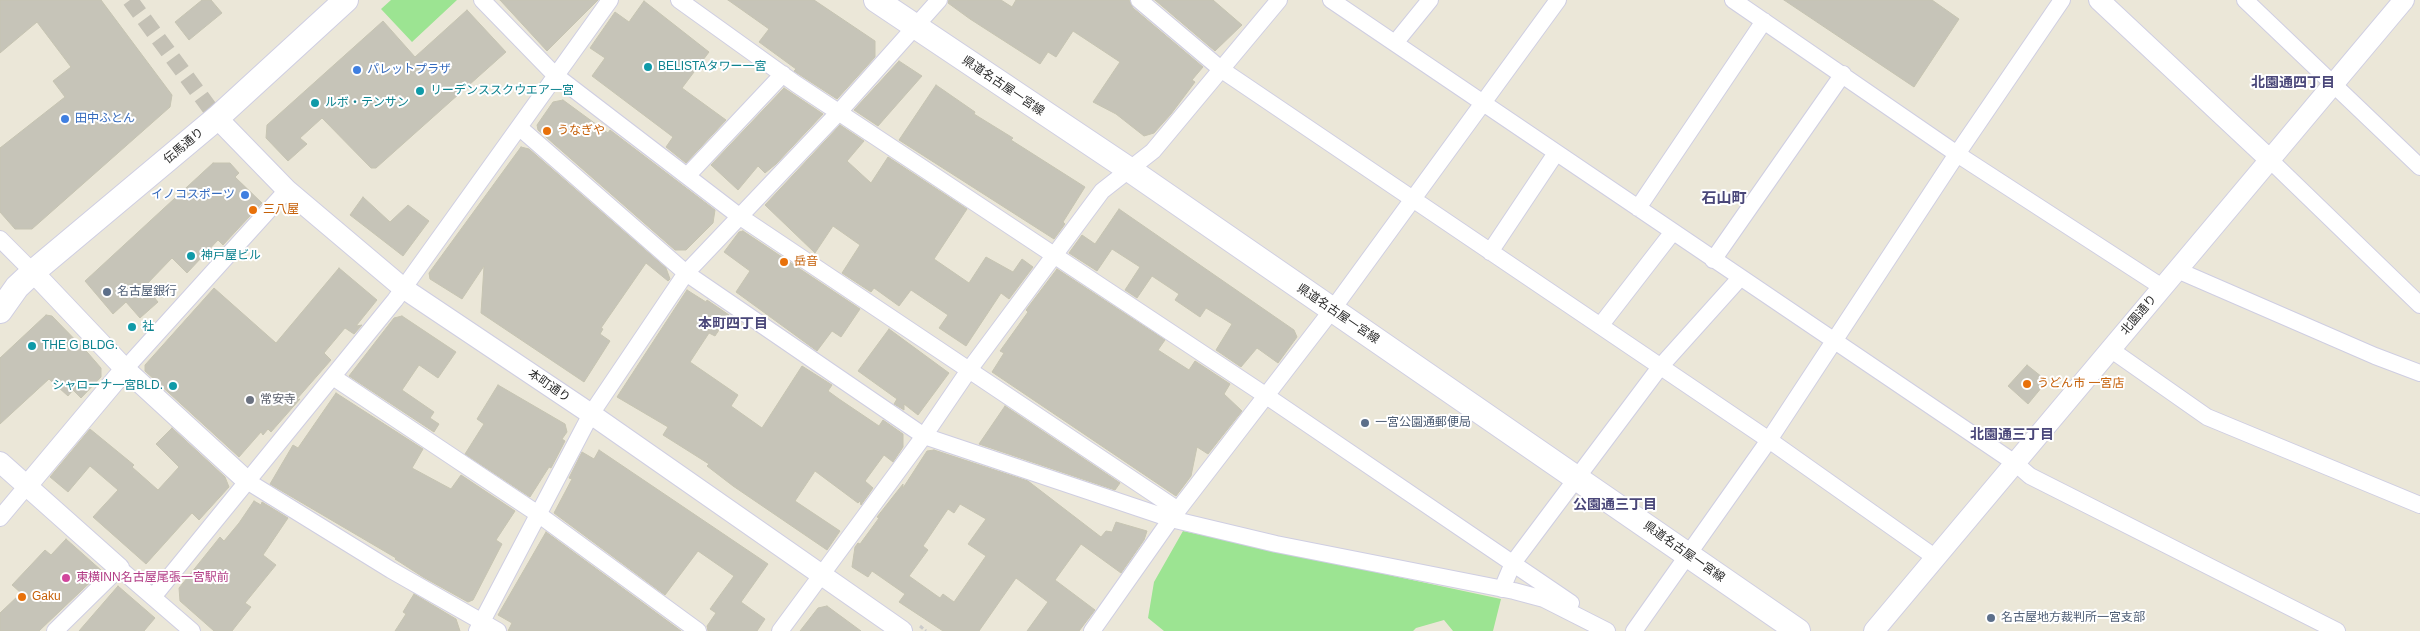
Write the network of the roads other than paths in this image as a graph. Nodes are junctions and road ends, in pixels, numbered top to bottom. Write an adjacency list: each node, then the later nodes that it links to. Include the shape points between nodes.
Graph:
1 (346, 0): 27 (main road, 伝馬通り)
2 (482, 0): 23 (street)
3 (610, 0): 23 (street)
4 (679, 0): 21 (street)
5 (876, 0): 18 (main road, 県道名古屋一宮線)
6 (940, 0): 18 (street)
7 (1139, 0): 20 (street)
8 (1279, 0): 20 (street)
9 (1331, 0): 19 (street)
10 (1430, 0): 19 (street)
11 (1558, 0): 25 (street)
12 (1733, 0): 17 (street)
13 (2062, 0): 30 (street)
14 (2099, 0): 31 (street)
15 (2245, 0): 24 (street)
16 (2404, 0): 24 (street, 北園通り)
17 (1764, 21): 22 (street); 37 (street)
18 (915, 27): 26 (street); 33 (main road, 県道名古屋一宮線)
19 (1395, 43): 25 (street)
20 (1222, 70): 33 (street, via 1153,151); 36 (street)
21 (783, 74): 26 (street); 34 (street)
22 (1843, 74): 30 (street); 43 (street)
23 (555, 75): 28 (street); 34 (street)
24 (2333, 84): 31 (street, 北園通り); 32 (street)
25 (1482, 103): 29 (street); 36 (street)
26 (839, 112): 38 (street); 42 (street)
27 (217, 118): 35 (street, 本町通り); 47 (main road, 伝馬通り)
28 (520, 128): 45 (street); 49 (street)
29 (1556, 153): 37 (street); 41 (street)
30 (1957, 154): 48 (street); 54 (street)
31 (2269, 160): 44 (street, 北園通り); 50 (street)
32 (2420, 168)
33 (1130, 170): 42 (street, via 1102,191); 51 (main road, 県道名古屋一宮線)
34 (687, 176): 38 (street)
35 (287, 190): 49 (street, 本町通り); 57 (street)
36 (1411, 199): 41 (street); 51 (street)
37 (1638, 208): 39 (street)
38 (739, 216): 45 (street); 58 (street)
39 (1672, 233): 43 (street); 53 (street)
40 (0, 239): 47 (street)
41 (1490, 252): 53 (street)
42 (1055, 254): 58 (street); 61 (street)
43 (1713, 260): 46 (street)
44 (2177, 270): 48 (street, 北園通り); 59 (street, via 2375,356)
45 (686, 273): 62 (street); 63 (street)
46 (1740, 278): 54 (street); 56 (street)
47 (17, 284): 52 (main road, 伝馬通り); 57 (street)
48 (2162, 287): 55 (street, 北園通り)
49 (403, 288): 60 (street); 62 (street, 本町通り)
50 (2420, 305)
51 (1332, 310): 61 (street); 67 (main road, 県道名古屋一宮線)
52 (0, 311)
53 (1600, 326): 56 (street)
54 (1833, 341): 64 (street); 66 (street)
55 (2110, 349): 66 (street, 北園通り); 70 (street, via 2207,417)
56 (1660, 367): 64 (street); 67 (street)
57 (125, 369): 68 (street); 69 (street)
58 (968, 370): 63 (street); 72 (street)
59 (2420, 372)
60 (333, 377): 68 (street); 71 (street)
61 (1265, 395): 72 (street); 76 (street)
62 (591, 414): 71 (street); 78 (street, 本町通り)
63 (924, 436): 72 (street); 78 (street)
64 (1769, 440): 74 (street); 75 (street)
65 (0, 462): 69 (street)
66 (2015, 463): 75 (street, 北園通り); 94 (street, via 2030,476)
67 (1577, 477): 74 (main road, 県道名古屋一宮線); 76 (street)
68 (247, 481): 80 (street); 81 (street)
69 (26, 487): 73 (street); 77 (street)
70 (2420, 505)
71 (538, 514): 81 (street); 85 (street)
72 (1175, 515): 79 (street, via 1286,546); 88 (street)
73 (0, 518)
74 (1689, 555): 91 (street); 92 (main road, 県道名古屋一宮線)
75 (1936, 558): 93 (street, 北園通り)
76 (1513, 562): 79 (street); 90 (street)
77 (119, 568): 80 (street); 82 (street)
78 (823, 575): 86 (street); 87 (street, 本町通り)
79 (1502, 589): 89 (street, via 1544,599)
80 (153, 597): 83 (street)
81 (480, 626): 84 (street)
82 (55, 631)
83 (192, 631)
84 (498, 631)
85 (698, 631)
86 (780, 631)
87 (902, 631)
88 (1092, 631)
89 (1608, 631)
90 (1612, 631)
91 (1634, 631)
92 (1798, 631)
93 (1874, 631)
94 (2337, 631)

